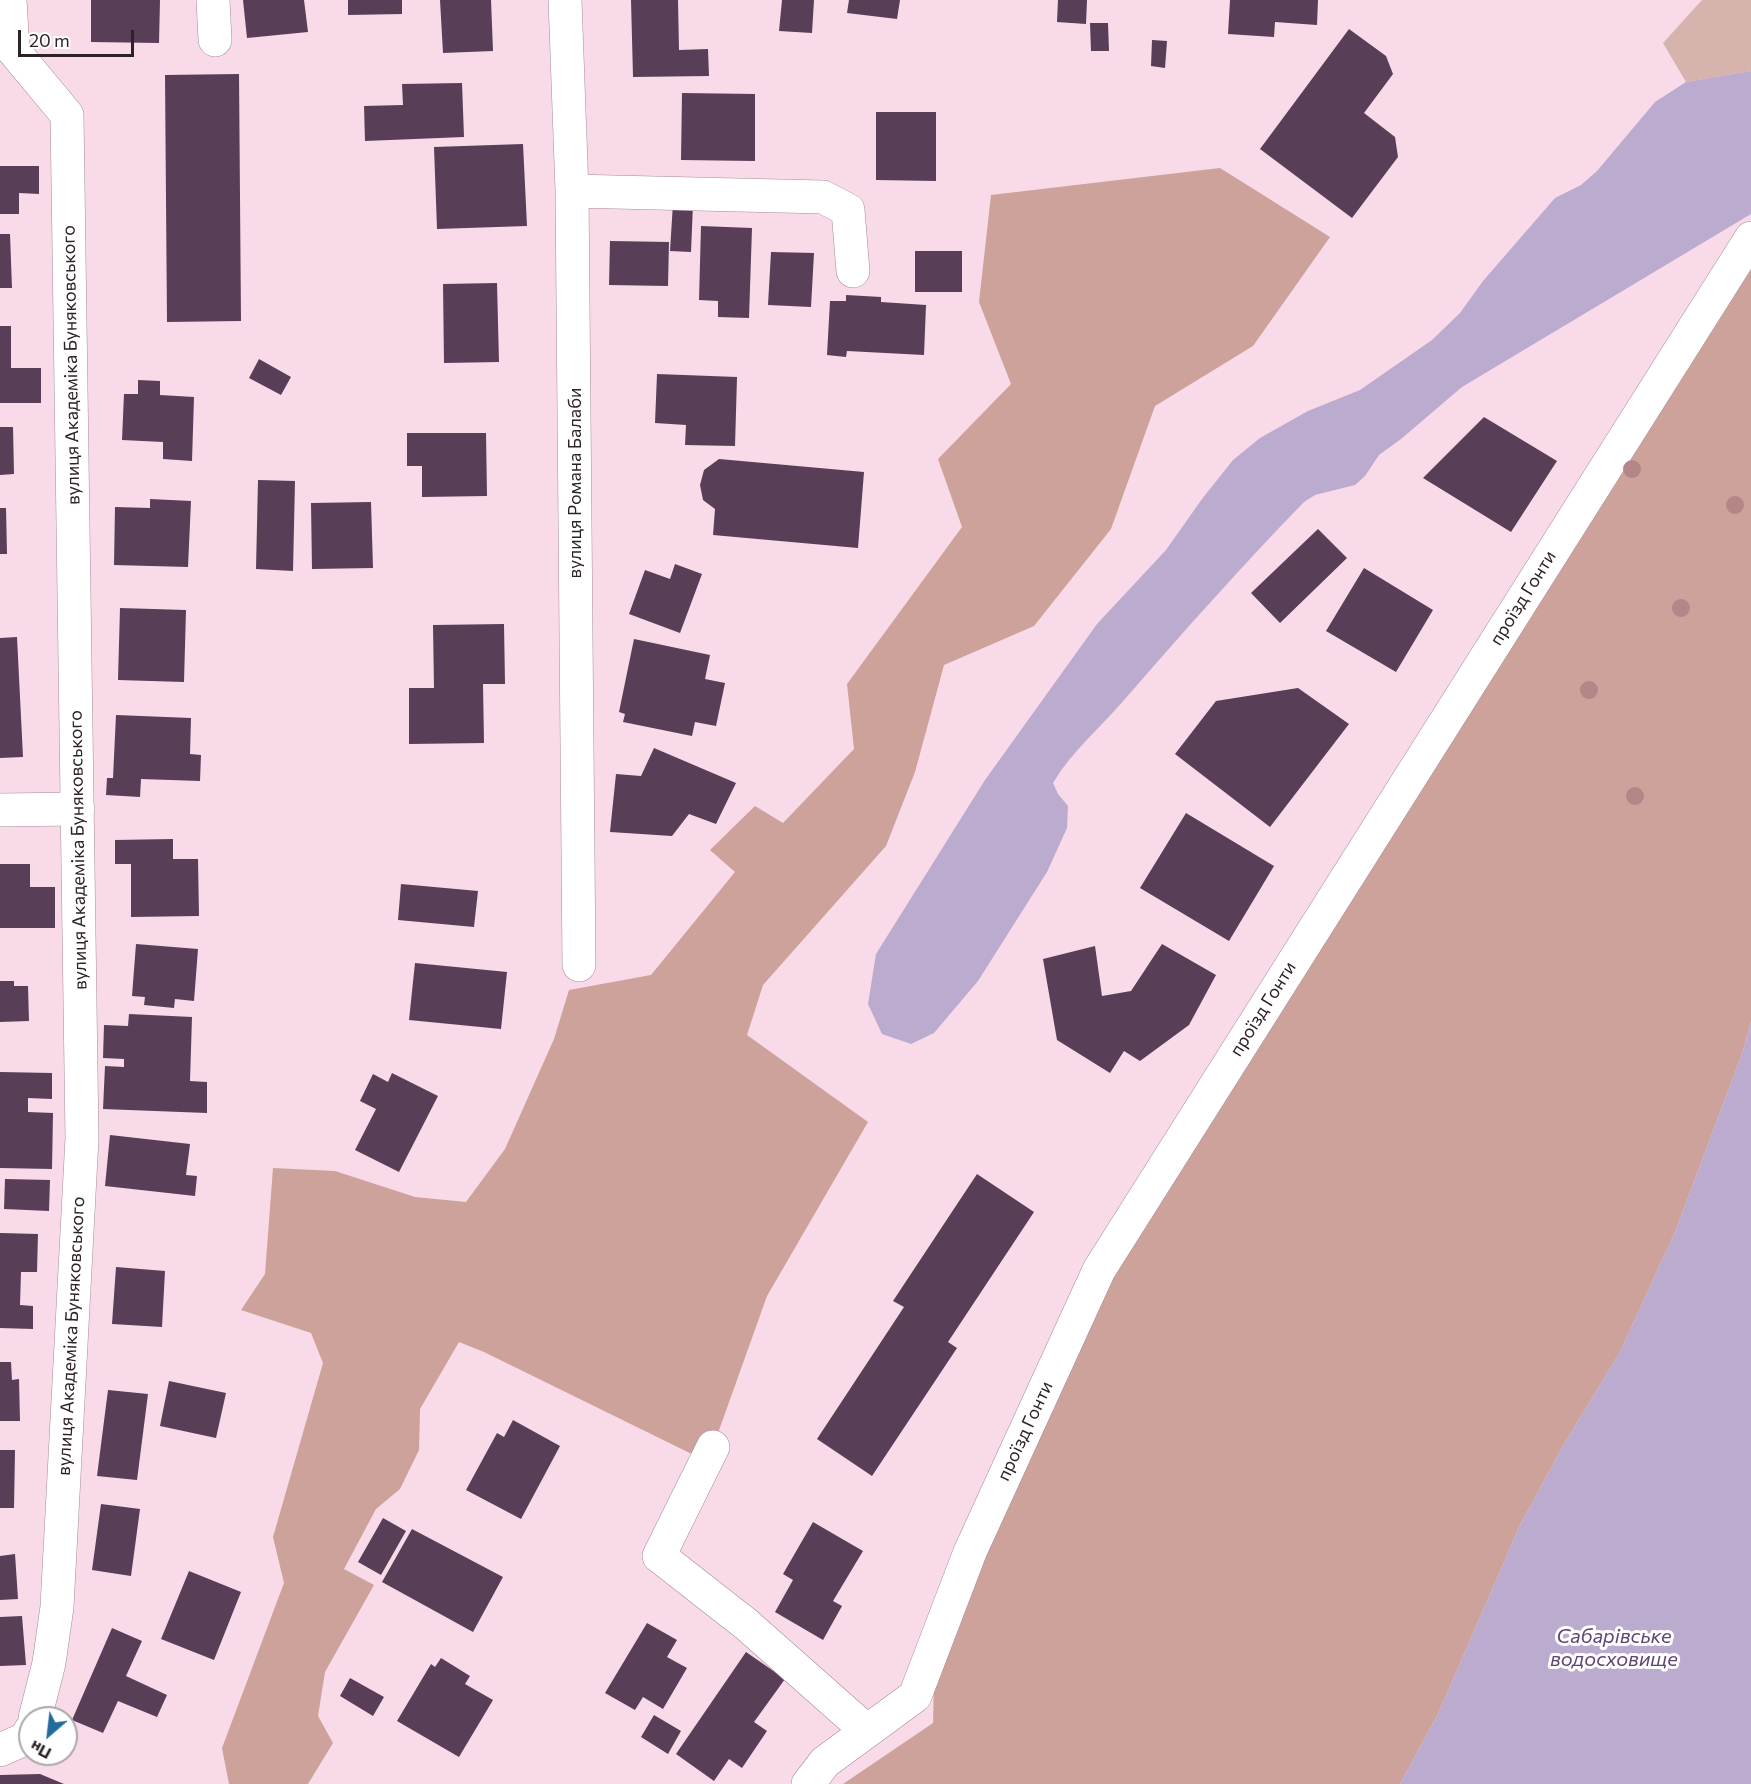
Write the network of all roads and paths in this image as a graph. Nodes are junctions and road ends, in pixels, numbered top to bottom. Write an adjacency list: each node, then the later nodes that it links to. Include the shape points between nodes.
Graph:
1 (10, 0): 8 (street, вулиця Академіка Буняковського, via 13,50 67,115)
2 (213, 0): 4 (street)
3 (565, 0): 5 (street, вулиця Романа Балаби)
4 (215, 40)
5 (572, 191): 7 (street, via 823,197 848,210); 10 (street, вулиця Романа Балаби)
6 (1751, 238): 13 (street, проїзд Гонти, via 1099,1270 970,1552 915,1696)
7 (853, 271)
8 (78, 809): 9 (street); 12 (street, вулиця Академіка Буняковського, via 82,1138 57,1607)
9 (0, 810)
10 (579, 965)
11 (713, 1447): 13 (street, via 659,1556 746,1624)
12 (38, 1706)
13 (867, 1731): 16 (street, проїзд Гонти, via 825,1762)
14 (18, 1742): 15 (street)
15 (0, 1750)
16 (808, 1784)

